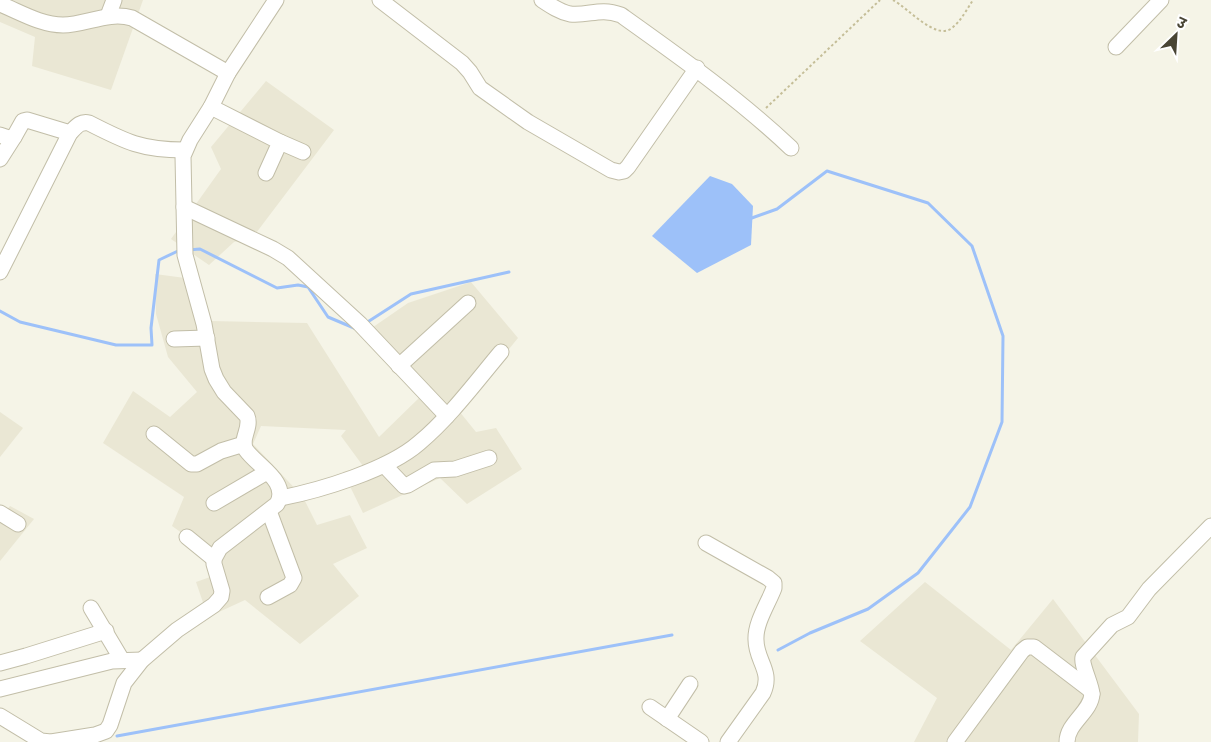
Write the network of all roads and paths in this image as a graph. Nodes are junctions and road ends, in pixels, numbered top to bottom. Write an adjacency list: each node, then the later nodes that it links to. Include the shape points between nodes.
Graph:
1 (114, 0): 10 (street)
2 (276, 0): 13 (street)
3 (380, 0): 12 (street, via 462,63 487,94 578,152 619,172 628,167)
4 (542, 0): 12 (street, via 569,14 601,11 621,15)
5 (880, 0): 15 (path)
6 (893, 0): 7 (path, via 935,31 944,32 957,24)
7 (973, 0)
8 (1161, 0): 11 (street)
9 (0, 4): 10 (street, via 49,24 65,25)
10 (108, 16): 13 (street, via 138,20)
11 (1116, 47)
12 (697, 68): 15 (street)
13 (228, 73): 14 (street)
14 (211, 107): 18 (street); 20 (street)
15 (756, 116): 19 (street)
16 (70, 133): 17 (street, via 27,120); 20 (street, via 85,122 136,145); 25 (street)
17 (7, 136): 22 (street)
18 (280, 142): 21 (street); 23 (street)
19 (791, 148)
20 (184, 150): 24 (street)
21 (303, 152)
22 (0, 159)
23 (266, 173)
24 (184, 207): 27 (street, via 185,250); 30 (street, via 288,258 363,327)
25 (0, 272)
26 (468, 303): 30 (street)
27 (207, 338): 28 (street); 33 (street, via 216,379 249,421)
28 (174, 339)
29 (501, 352): 31 (street)
30 (399, 366): 31 (street)
31 (447, 416): 35 (street, via 418,444)
32 (154, 434): 33 (street, via 191,464 197,464 221,450)
33 (244, 444): 36 (street)
34 (488, 458): 35 (street, via 455,469 434,470 404,486)
35 (384, 465): 37 (street)
36 (267, 472): 37 (street, via 278,483); 38 (street)
37 (281, 498): 39 (street)
38 (214, 503)
39 (269, 510): 45 (street, via 220,548); 46 (street, via 294,578 290,585)
40 (0, 513): 41 (street)
41 (18, 524)
42 (1206, 531): 54 (street, via 1149,589 1128,617 1112,625 1083,657)
43 (187, 537): 45 (street)
44 (706, 543): 60 (street, via 774,583 755,638 767,684)
45 (214, 559): 50 (street, via 222,591 218,602 177,630)
46 (268, 597)
47 (91, 608): 48 (street)
48 (106, 632): 49 (street); 51 (street)
49 (122, 660): 50 (street); 53 (street)
50 (142, 660): 58 (street, via 124,684)
51 (0, 663)
52 (690, 684): 57 (street)
53 (0, 689)
54 (1092, 694): 61 (street, via 1039,650 1027,647); 62 (street, via 1089,705 1069,732)
55 (650, 707): 57 (street)
56 (0, 716): 58 (street, via 41,741 95,735)
57 (667, 719): 59 (street)
58 (107, 737)
59 (701, 742)
60 (728, 742)
61 (955, 742)
62 (1067, 742)

